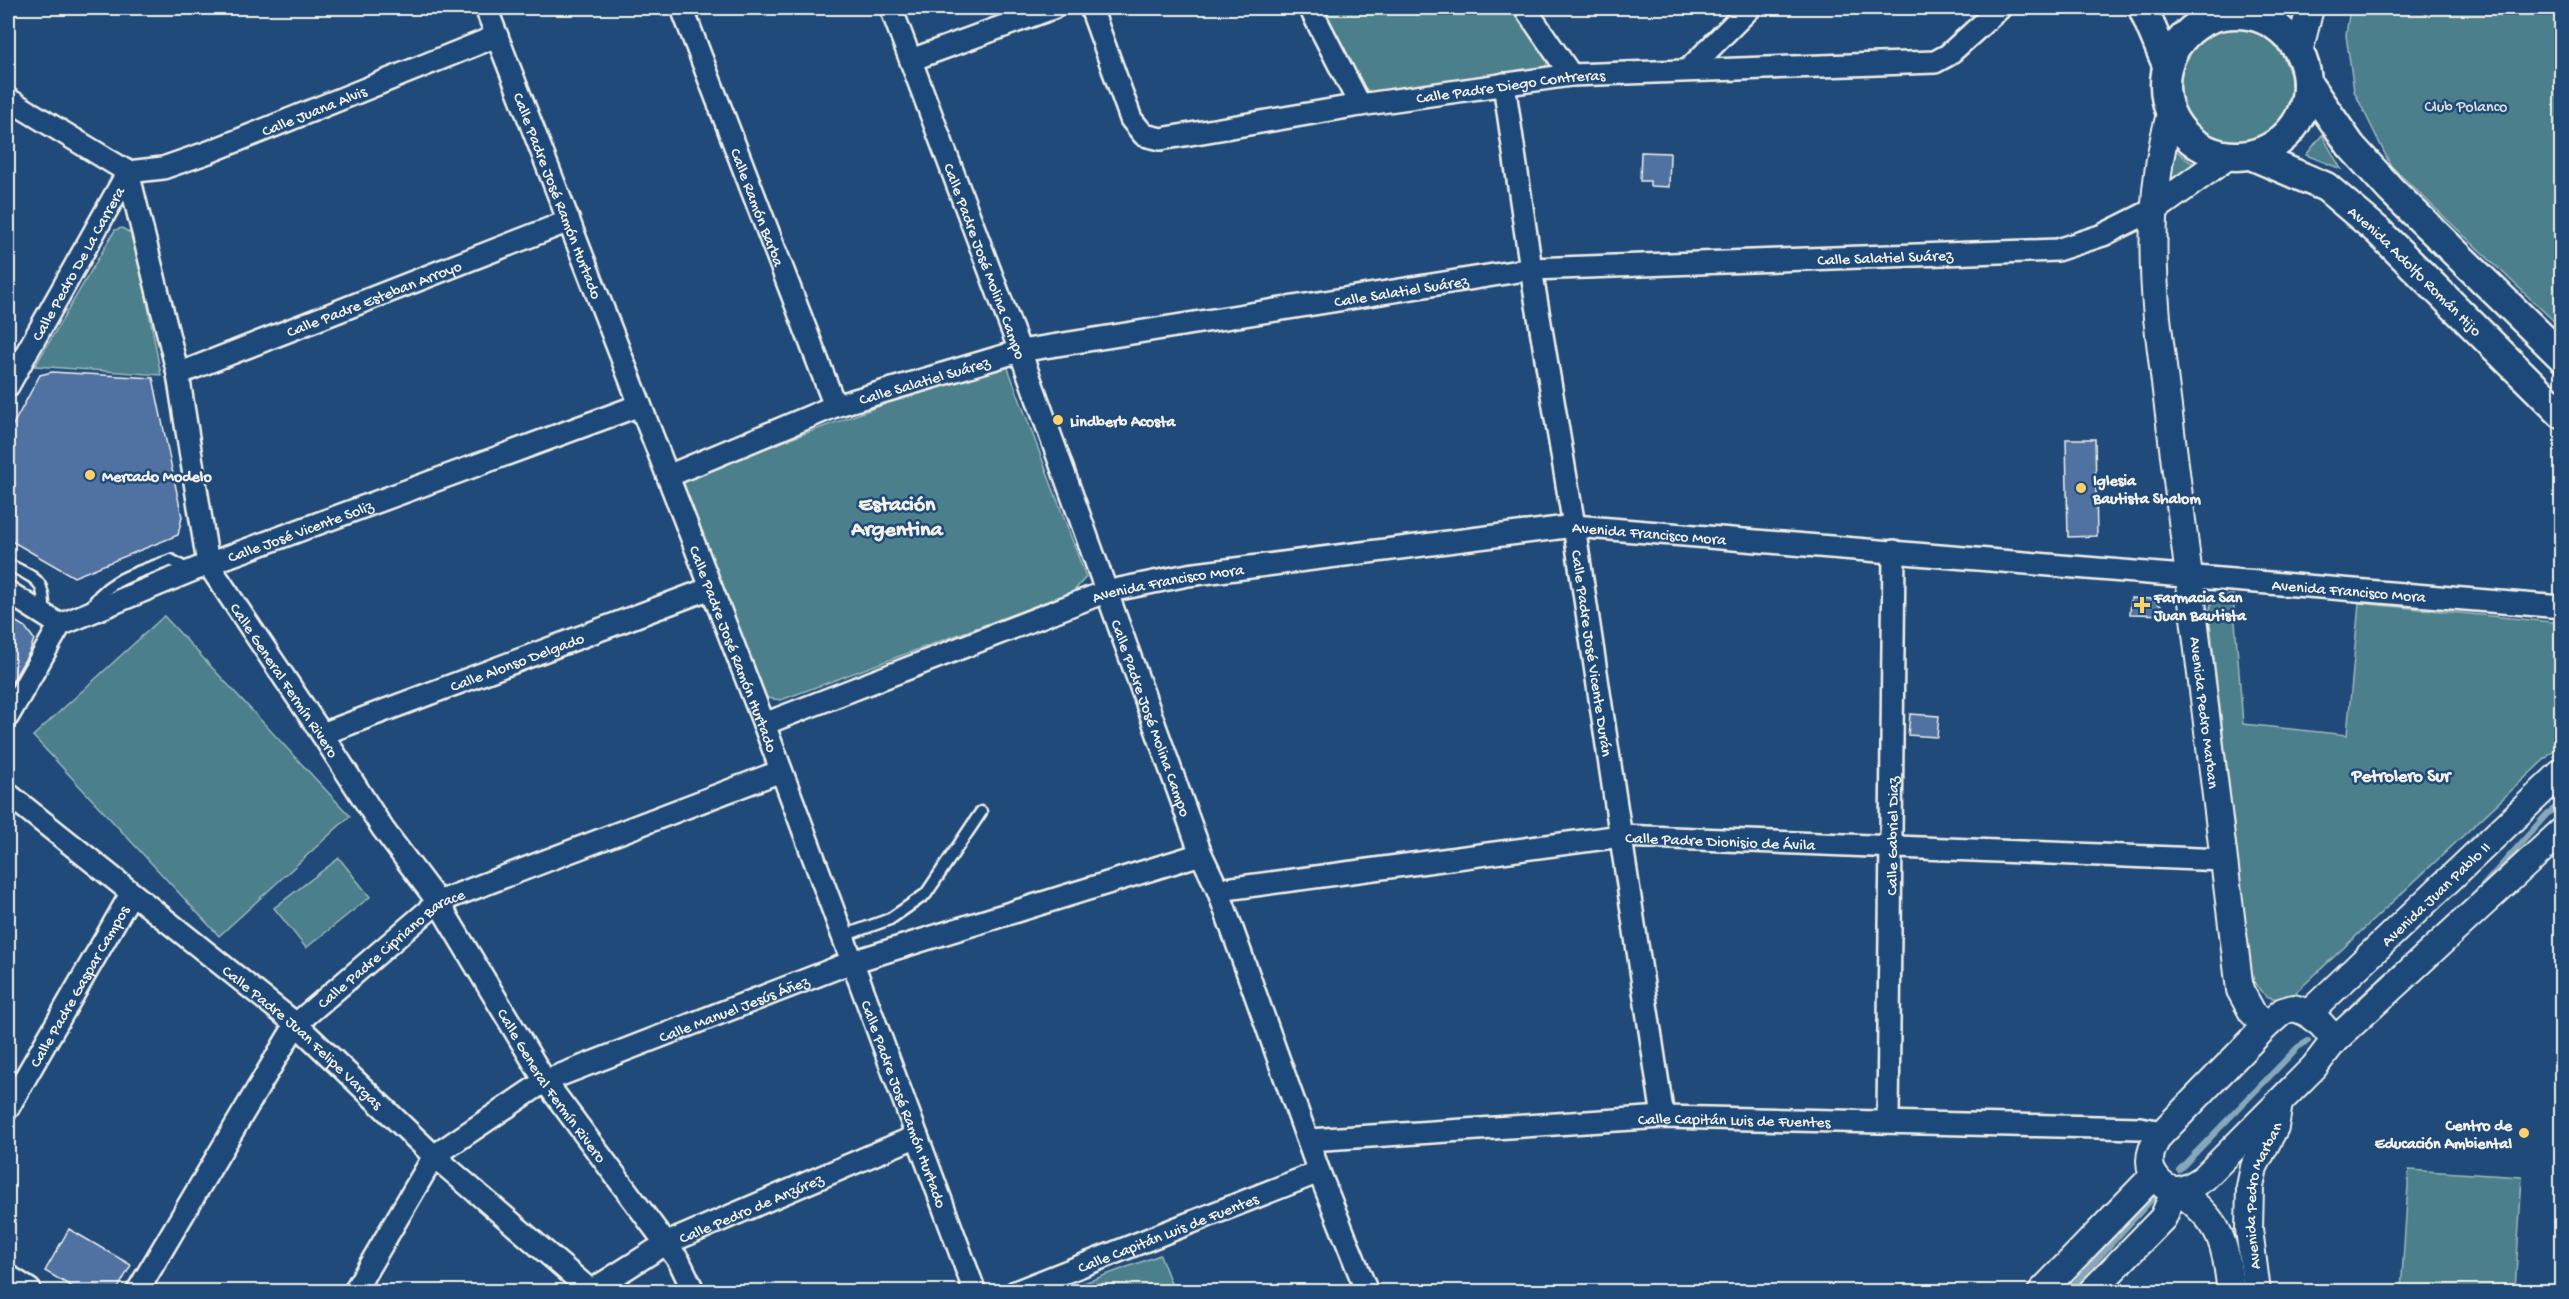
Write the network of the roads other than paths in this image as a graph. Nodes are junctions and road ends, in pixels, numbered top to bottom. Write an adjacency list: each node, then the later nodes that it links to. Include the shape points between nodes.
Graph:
1 (486, 8): 13 (street, Calle Padre José Ramón Hurtado)
2 (682, 8): 35 (street, Calle Ramón Barba)
3 (891, 8): 15 (street, Calle Padre José Molina Campo)
4 (1053, 8): 15 (street)
5 (1091, 8): 22 (street, Calle Padre Diego Contreras, via 1131,119 1144,135 1161,138)
6 (1310, 8): 22 (street)
7 (1525, 8): 18 (street)
8 (1750, 8): 17 (street)
9 (2000, 8): 17 (street, Calle Padre Diego Contreras, via 1935,62)
10 (2144, 8): 16 (main road)
11 (2310, 8): 14 (street)
12 (2237, 11): 14 (main road, via 2266,21 2285,34); 16 (main road, via 2208,20 2190,31 2176,46)
13 (497, 36): 25 (street, Calle Juana Alvis, via 209,152 163,168); 27 (street, Calle Padre José Ramón Hurtado)
14 (2299, 52): 19 (main road)
15 (911, 60): 30 (street, Calle Padre José Molina Campo)
16 (2167, 65): 23 (main road, via 2164,81)
17 (1688, 70): 18 (street, Calle Padre Diego Contreras)
18 (1571, 75): 20 (street, Calle Padre Diego Contreras)
19 (2307, 83): 24 (main road, via 2304,107 2292,129 2274,145); 31 (main road, via 2351,146 2391,190)
20 (1504, 84): 22 (street, Calle Padre Diego Contreras); 28 (street, Calle Padre José Vicente Durán)
21 (8, 99): 25 (street)
22 (1360, 105)
23 (2170, 114): 24 (main road, via 2194,143 2210,152); 26 (street, Avenida Pedro Marban)
24 (2240, 155): 26 (street); 36 (main road, Avenida Adolfo Román Hijo, via 2326,187 2378,231)
25 (128, 172): 29 (street, Calle Pedro De La Carrera); 32 (street, Calle General Fermín Rivero)
26 (2153, 210): 28 (street, Calle Salatiel Suárez, via 2103,235 2057,250); 42 (street, Avenida Pedro Marban, via 2152,266 2157,318)
27 (569, 222): 32 (street, Calle Padre Esteban Arroyo); 34 (street, Calle Padre José Ramón Hurtado)
28 (1531, 269): 30 (street, Calle Salatiel Suárez); 38 (street, Calle Padre José Vicente Durán)
29 (17, 348): 33 (street, Calle Pedro De La Carrera)
30 (1020, 351): 35 (street, Calle Salatiel Suárez); 45 (street, Calle Padre José Molina Campo)
31 (2562, 357)
32 (178, 374): 41 (street, Calle General Fermín Rivero)
33 (8, 386)
34 (640, 405): 37 (street, Calle Padre José Ramón Hurtado); 41 (street, Calle José Vicente Soliz)
35 (835, 406): 37 (street, Calle Salatiel Suárez)
36 (2562, 414)
37 (668, 476): 43 (street, Calle Padre José Ramón Hurtado)
38 (1574, 526): 39 (street, Avenida Francisco Mora); 45 (street, Avenida Francisco Mora, via 1188,575); 56 (street, Calle Padre José Vicente Durán)
39 (1894, 551): 42 (street, Avenida Francisco Mora); 57 (street, Calle Gabriel Diaz)
40 (8, 564): 47 (lane, via 37,580 45,591)
41 (199, 568): 47 (street, Calle José Vicente Soliz, via 87,614); 50 (street, Calle General Fermín Rivero)
42 (2189, 575): 46 (street, Avenida Francisco Mora); 59 (street, Avenida Pedro Marban)
43 (711, 588): 49 (street, Calle Padre José Ramón Hurtado); 50 (street, Calle Alonso Delgado)
44 (8, 592): 47 (street)
45 (1105, 592): 49 (street, Avenida Francisco Mora); 58 (street, Calle Padre José Molina Campo)
46 (2562, 607)
47 (52, 620): 48 (street)
48 (8, 716)
49 (764, 724): 51 (street, Calle Padre José Ramón Hurtado)
50 (322, 734): 62 (street, Calle General Fermín Rivero, via 383,829)
51 (781, 771): 62 (street, Calle Padre Cipriano Barace); 63 (street, Calle Padre José Ramón Hurtado)
52 (2562, 772): 65 (street, Avenida Juan Pablo II)
53 (8, 794): 61 (street, Calle Padre Juan Felipe Vargas)
54 (981, 812): 63 (lane, via 926,894 890,919)
55 (2562, 831): 68 (street)
56 (1621, 836): 57 (street, Calle Padre Dionisio de Ávila); 60 (street, Calle Padre Dionisio de Ávila); 72 (street, Calle Padre José Vicente Durán)
57 (1892, 848): 59 (street, Calle Padre Dionisio de Ávila); 73 (street, Calle Gabriel Diaz)
58 (1201, 854): 60 (street, Calle Padre José Molina Campo); 64 (street, Calle Manuel Jesús Áñez)
59 (2224, 860): 67 (street, Avenida Pedro Marban, via 2240,990 2252,1012)
60 (1218, 890): 76 (street, Calle Padre José Molina Campo)
61 (131, 894): 66 (street, Calle Padre Juan Felipe Vargas); 71 (street, Calle Padre Gaspar Campos)
62 (438, 902): 66 (street, Calle Padre Cipriano Barace); 69 (street, Calle General Fermín Rivero)
63 (843, 936): 64 (street, Calle Padre José Ramón Hurtado)
64 (852, 962): 69 (street, Calle Manuel Jesús Áñez); 75 (street, Calle Padre José Ramón Hurtado)
65 (2309, 1013): 67 (street, via 2293,1008 2283,1011); 68 (street)
66 (296, 1024): 77 (street, Calle Padre Juan Felipe Vargas); 85 (street, Calle Padre Cipriano Barace)
67 (2266, 1026): 74 (street)
68 (2334, 1041): 70 (street)
69 (545, 1082): 77 (street, Calle Manuel Jesús Áñez); 81 (street, Calle General Fermín Rivero)
70 (2280, 1101): 80 (street, via 2204,1178); 94 (street, Avenida Pedro Marban, via 2275,1127 2254,1167 2250,1187 2249,1229)
71 (8, 1108)
72 (1663, 1117): 73 (street, Calle Capitán Luis de Fuentes); 76 (street, Calle Capitán Luis de Fuentes)
73 (1888, 1121): 74 (street, Calle Capitán Luis de Fuentes, via 2140,1128)
74 (2160, 1135): 79 (street, via 2150,1162)
75 (917, 1136): 81 (street, Calle Pedro de Anzúrez); 88 (street, Calle Padre José Ramón Hurtado)
76 (1309, 1140): 78 (street, Calle Padre José Molina Campo)
77 (434, 1156): 83 (street, Calle Padre Juan Felipe Vargas); 86 (street, Calle Manuel Jesús Áñez)
78 (1319, 1172): 89 (street, Calle Capitán Luis de Fuentes); 90 (street, Calle Padre José Molina Campo)
79 (2154, 1175): 80 (street, Avenida Pedro Marban, via 2161,1184); 91 (street)
80 (2176, 1190): 92 (street, via 2163,1218); 93 (street, Avenida Pedro Marban, via 2217,1227 2226,1247)
81 (665, 1244): 83 (street, Calle Pedro de Anzúrez); 87 (street, Calle General Fermín Rivero, via 679,1261)
82 (8, 1280): 84 (main road)
83 (590, 1291)
84 (27, 1292)
85 (137, 1292)
86 (354, 1292)
87 (694, 1292)
88 (975, 1292)
89 (1015, 1292)
90 (1367, 1292)
91 (2041, 1292)
92 (2091, 1292)
93 (2231, 1292)
94 (2257, 1292)

